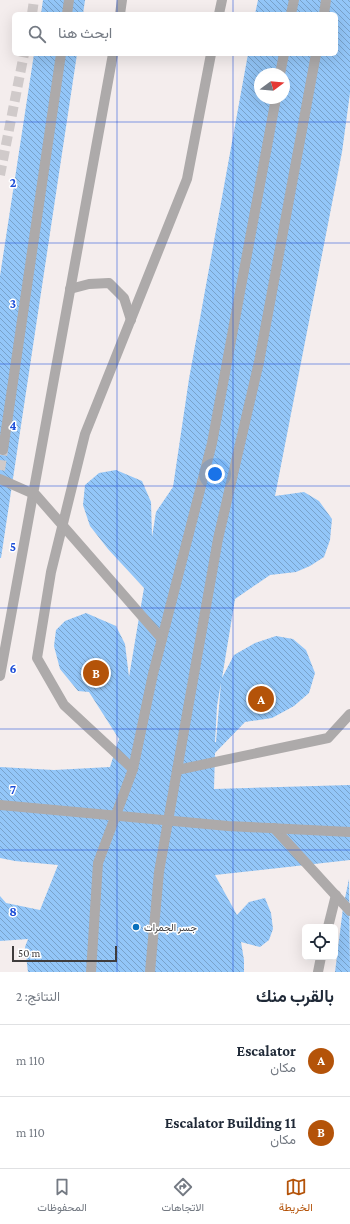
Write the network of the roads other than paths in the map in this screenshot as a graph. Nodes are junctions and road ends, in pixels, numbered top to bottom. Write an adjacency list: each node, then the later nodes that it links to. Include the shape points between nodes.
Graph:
1 (69, 0): 6 (street)
2 (122, 0): 7 (street)
3 (222, 0): 8 (street)
4 (294, 0): 9 (street)
5 (326, 0): 10 (street)
6 (67, 12)
7 (120, 12)
8 (219, 12)
9 (291, 12)
10 (324, 12)
11 (61, 56): 20 (street)
12 (113, 56): 18 (street)
13 (211, 56): 19 (street, via 187,179)
14 (284, 56): 16 (street)
15 (316, 56): 26 (street, via 259,362 218,540)
16 (281, 68)
17 (275, 104): 22 (street, via 212,443)
18 (70, 289): 19 (street, via 89,284 109,283 124,298); 23 (street)
19 (131, 320): 25 (street, via 85,434 51,572 37,658 64,705)
20 (3, 450)
21 (0, 479): 22 (street, bridge, via 36,495)
22 (162, 639): 25 (street)
23 (0, 676)
24 (350, 714): 26 (street, via 328,738)
25 (133, 769): 34 (street, via 98,863)
26 (177, 770): 35 (street, via 159,872)
27 (0, 805): 28 (street, bridge)
28 (274, 828): 29 (street, bridge); 30 (street)
29 (350, 832)
30 (336, 896): 31 (street); 32 (street)
31 (350, 911)
32 (329, 924)
33 (320, 960): 36 (street)
34 (91, 972)
35 (150, 972)
36 (318, 972)

